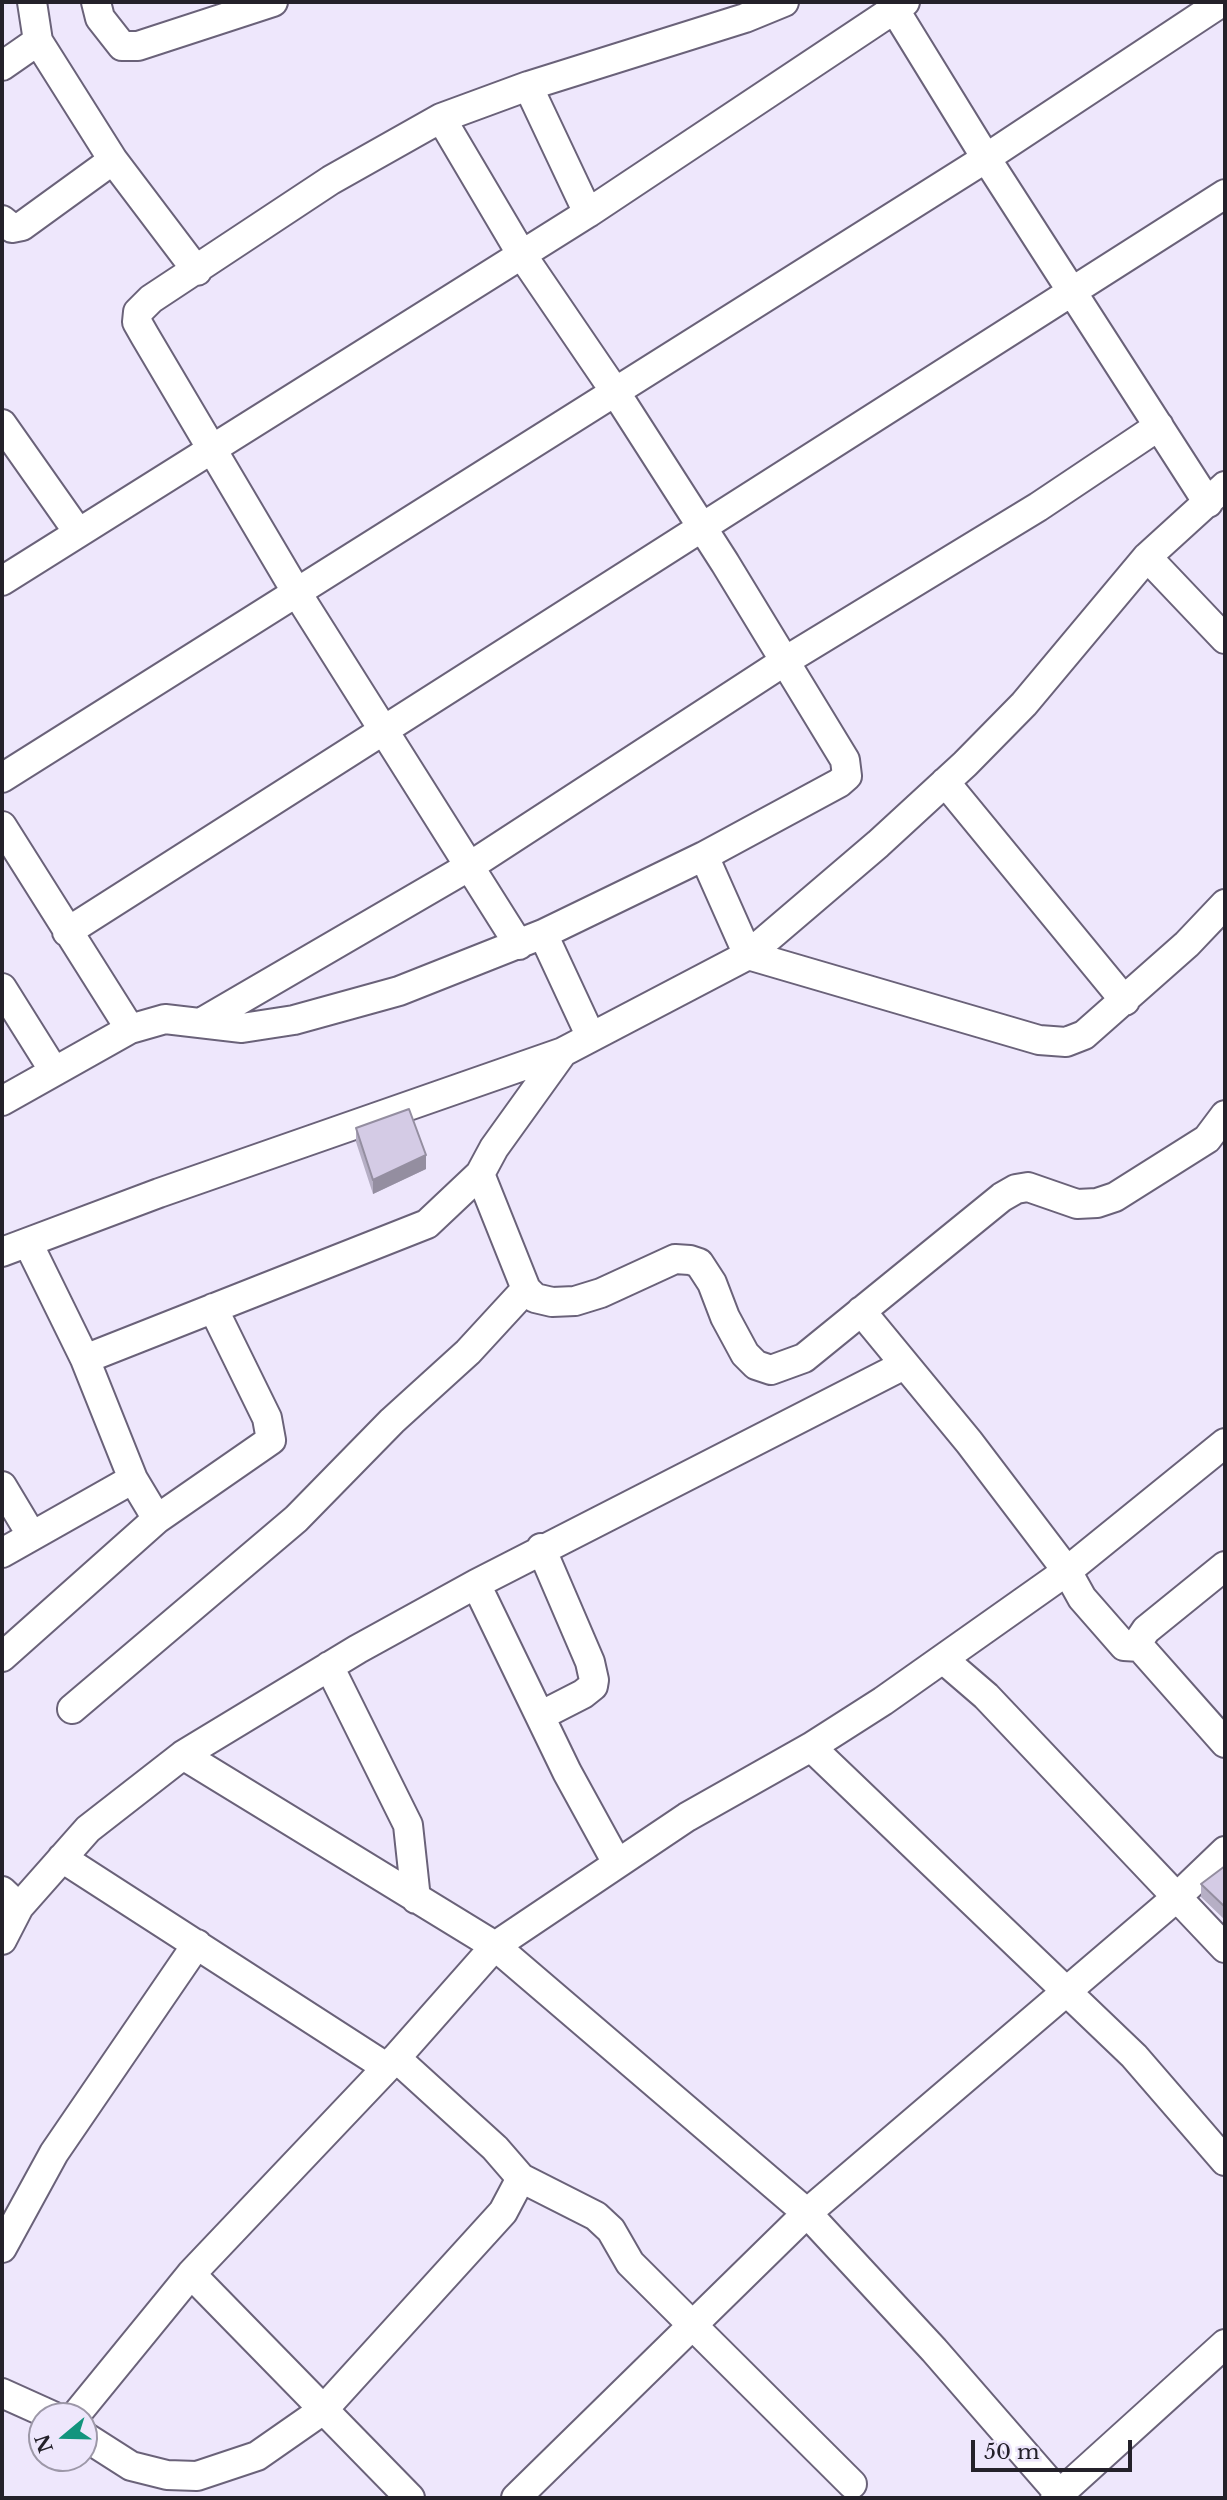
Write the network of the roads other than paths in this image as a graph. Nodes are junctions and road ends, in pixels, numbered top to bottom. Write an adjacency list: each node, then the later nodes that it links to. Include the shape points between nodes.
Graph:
1 (32, 2): 7 (street)
2 (96, 2): 3 (street, via 100,18 122,46 138,46)
3 (273, 2)
4 (784, 2): 9 (street)
5 (1222, 2): 11 (street)
6 (897, 4): 11 (street); 14 (street)
7 (37, 41): 8 (street); 12 (street)
8 (2, 66)
9 (528, 86): 10 (street); 14 (street)
10 (441, 118): 16 (street); 17 (street, via 331,180)
11 (986, 158): 18 (street); 19 (street)
12 (113, 160): 15 (street, via 22,226 12,228); 17 (street)
13 (1225, 194): 18 (street)
14 (588, 214): 16 (street)
15 (2, 220)
16 (522, 255): 19 (street); 22 (street)
17 (197, 271): 22 (street, via 143,305 137,322)
18 (1071, 290): 21 (street); 24 (street)
19 (616, 393): 24 (street); 28 (street)
20 (2, 424): 25 (street)
21 (1159, 426): 23 (street); 30 (street, via 1038,507)
22 (214, 450): 25 (street); 28 (street)
23 (1217, 494): 26 (street)
24 (703, 528): 30 (street); 31 (street)
25 (78, 532): 27 (street)
26 (1147, 557): 29 (street); 33 (street, via 1024,704)
27 (2, 581)
28 (297, 593): 31 (street); 32 (street)
29 (1225, 639)
30 (785, 661): 35 (street, via 845,760 847,776); 36 (street)
31 (383, 730): 36 (street); 38 (street)
32 (2, 778)
33 (946, 782): 40 (street); 42 (street)
34 (2, 827): 38 (street)
35 (704, 856): 39 (street); 40 (street)
36 (470, 866): 39 (street); 43 (street)
37 (1225, 904): 42 (street)
38 (67, 932): 44 (street)
39 (531, 940): 43 (street, via 399,991 294,1020 242,1028); 45 (street)
40 (748, 955): 42 (street, via 1038,1040 1066,1042 1084,1035); 45 (street)
41 (2, 988): 47 (street)
42 (1125, 1001)
43 (202, 1022): 44 (street, via 166,1019)
44 (130, 1029): 47 (street)
45 (591, 1037): 46 (street)
46 (563, 1052): 50 (street, via 494,1147); 51 (street)
47 (54, 1071): 48 (street)
48 (2, 1101)
49 (1225, 1115): 55 (street, via 1207,1139 1115,1197 1077,1204 1028,1187 1016,1189)
50 (480, 1174): 53 (street); 54 (street, via 427,1224)
51 (28, 1243): 52 (street); 56 (street)
52 (2, 1252)
53 (526, 1289): 55 (street, via 535,1298 552,1303 575,1301 675,1259 690,1260 699,1263 712,1283 745,1354 756,1365 771,1370 804,1358); 72 (street, via 468,1352 296,1519)
54 (213, 1308): 56 (street); 61 (street, via 267,1418 271,1440)
55 (861, 1311): 57 (street)
56 (85, 1359): 59 (street)
57 (904, 1365): 63 (street); 66 (street)
58 (1225, 1443): 66 (street)
59 (133, 1479): 61 (street); 62 (street)
60 (2, 1486): 62 (street)
61 (157, 1519): 69 (street)
62 (32, 1536): 64 (street)
63 (541, 1549): 67 (street); 73 (street, via 594,1680 583,1694)
64 (2, 1553)
65 (1225, 1566): 68 (street, via 1146,1630)
66 (1066, 1571): 68 (street, via 1082,1598 1124,1646); 70 (street)
67 (476, 1584): 71 (street); 73 (street)
68 (1140, 1647): 74 (street)
69 (2, 1657)
70 (943, 1658): 75 (street); 80 (street, via 986,1696)
71 (329, 1666): 76 (street); 82 (street, via 408,1825)
72 (72, 1709)
73 (540, 1716): 79 (street)
74 (1225, 1743)
75 (811, 1747): 79 (street, via 687,1817); 87 (street)
76 (183, 1755): 78 (street, via 88,1829); 82 (street)
77 (1225, 1851): 80 (street)
78 (62, 1858): 81 (street); 84 (street)
79 (617, 1864): 85 (street)
80 (1177, 1897): 86 (street); 87 (street)
81 (10, 1899): 83 (street)
82 (416, 1899): 85 (street)
83 (2, 1940)
84 (197, 1944): 88 (street); 92 (street, via 54,2153)
85 (495, 1946): 88 (street); 91 (street)
86 (1225, 1948)
87 (1066, 1990): 89 (street, via 1135,2056); 91 (street)
88 (391, 2063): 90 (street, via 495,2148); 93 (street)
89 (1225, 2161)
90 (521, 2178): 94 (street, via 596,2216 611,2230 630,2263); 99 (street, via 503,2212)
91 (807, 2213): 94 (street); 102 (street, via 934,2350)
92 (2, 2248)
93 (191, 2274): 97 (street); 99 (street)
94 (691, 2326): 101 (street); 104 (street)
95 (1225, 2344): 102 (street)
96 (2, 2393): 98 (street)
97 (86, 2402)
98 (28, 2405)
99 (323, 2410): 100 (street, via 257,2456 197,2476 167,2475 131,2466); 103 (street)
100 (98, 2444)
101 (852, 2483)
102 (1059, 2497)
103 (410, 2498)
104 (516, 2498)

